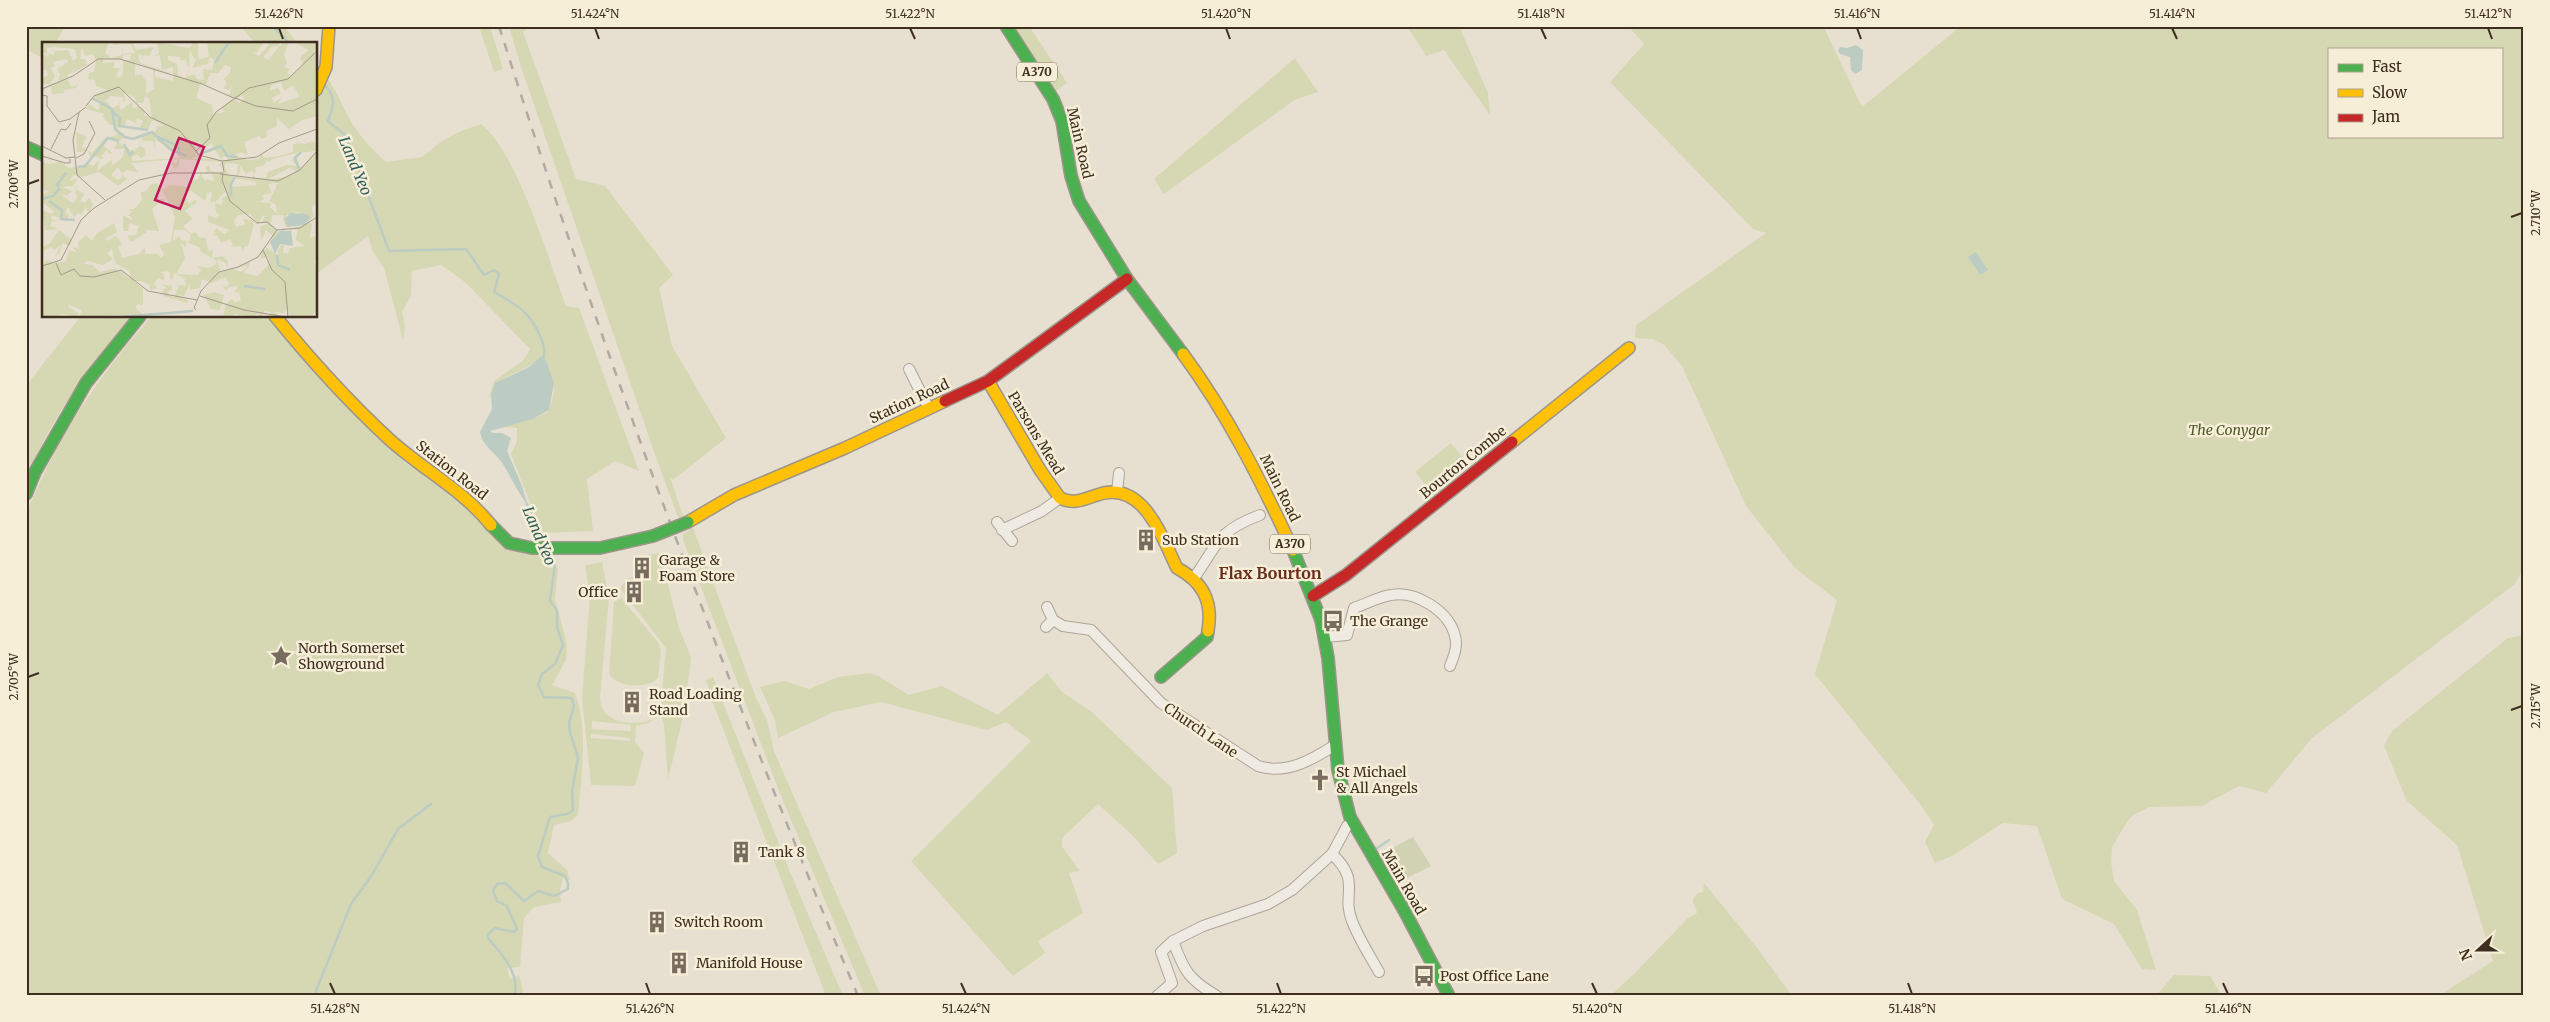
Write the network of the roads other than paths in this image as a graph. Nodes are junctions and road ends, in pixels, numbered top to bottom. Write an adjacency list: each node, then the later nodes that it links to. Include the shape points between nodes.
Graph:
1 (329, 26): 3 (street, via 330,56)
2 (1006, 26): 6 (street, Main Road / A370, via 1053,99 1062,121 1071,176 1079,201)
3 (320, 84)
4 (26, 147): 5 (street)
5 (42, 154)
6 (1127, 279): 11 (street, Station Road); 20 (street, Main Road / A370, via 1226,416 1258,475)
7 (138, 318): 15 (street, via 86,383 35,472)
8 (277, 318): 12 (street, Station Road, bridge, via 299,346 390,440 475,505 509,543 532,548 600,548 653,536 688,522 734,495)
9 (1629, 348): 20 (street, Bourton Combe, via 1346,575)
10 (908, 368): 12 (street)
11 (988, 381): 12 (street, Station Road); 16 (street, Parsons Mead, via 1034,461)
12 (929, 409)
13 (1119, 473): 14 (street)
14 (1117, 492): 16 (street, via 1104,492 1080,502); 19 (street, via 1137,500 1165,540 1176,567)
15 (26, 494)
16 (1060, 498): 18 (street, via 1042,511 999,526)
17 (1253, 515): 19 (street, via 1230,528 1209,552)
18 (1012, 541)
19 (1194, 578): 24 (street, via 1209,610 1208,634)
20 (1313, 596): 22 (street, Main Road / A370)
21 (1047, 607): 25 (street, Church Lane, via 1050,624 1090,630 1161,703 1258,766 1298,766)
22 (1325, 637): 23 (street, via 1346,635 1354,608 1391,595 1412,596 1429,605 1450,623 1456,644); 25 (street, Main Road / A370)
23 (1450, 666)
24 (1161, 678)
25 (1335, 745): 26 (street, Main Road / A370)
26 (1352, 823): 27 (street, via 1347,826); 32 (street, Main Road / A370, via 1405,912)
27 (1332, 854): 28 (street, via 1282,896 1203,926); 29 (street, via 1348,875 1352,920)
28 (1173, 942): 30 (street, via 1161,952 1172,983); 31 (street, via 1190,977)
29 (1379, 972)
30 (1158, 996)
31 (1217, 996)
32 (1449, 996)

